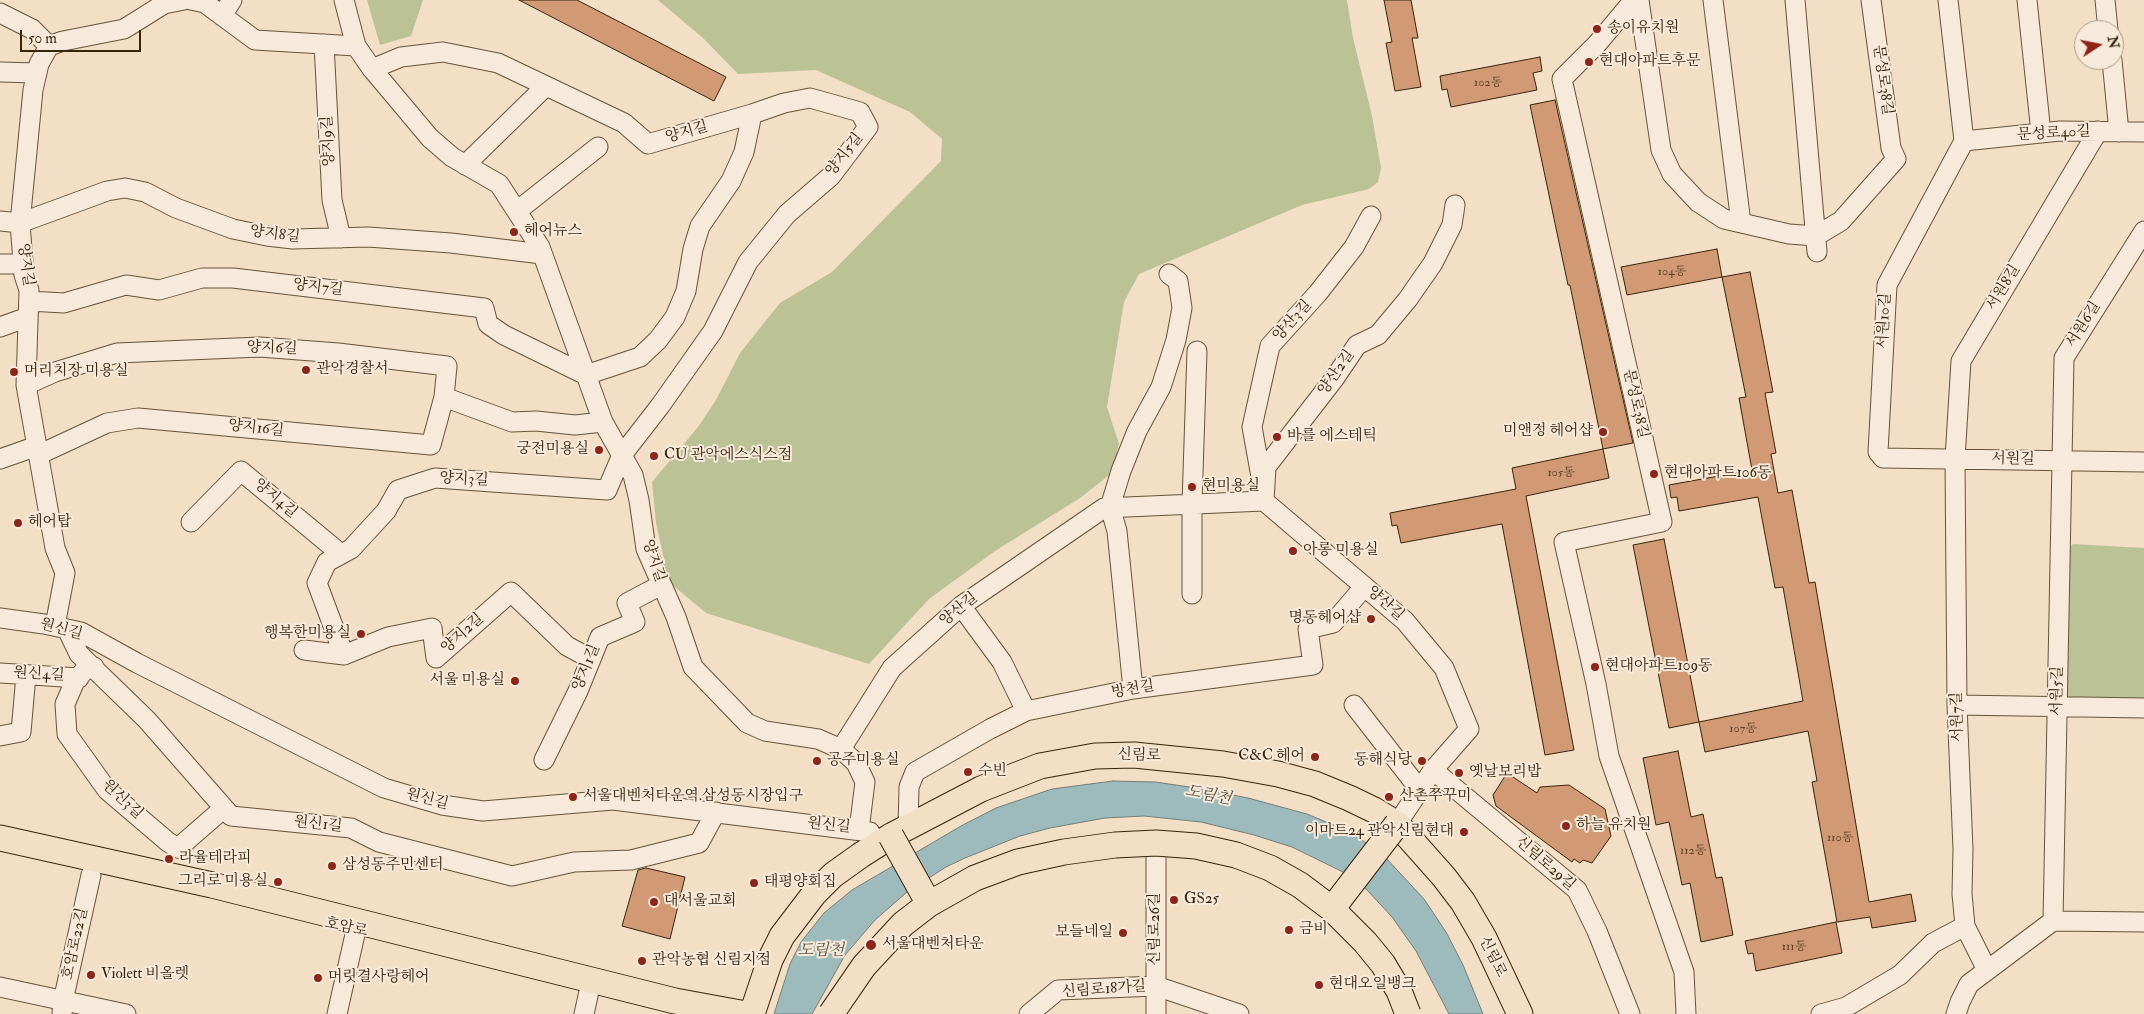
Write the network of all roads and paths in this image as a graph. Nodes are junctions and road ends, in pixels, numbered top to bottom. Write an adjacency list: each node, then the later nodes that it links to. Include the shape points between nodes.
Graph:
1 (184, 0): 17 (street, via 164,4 124,29)
2 (191, 0): 14 (street, via 205,3)
3 (232, 0): 14 (street)
4 (344, 0): 18 (street, 양지길)
5 (1634, 0): 123 (street, 문성로38길, via 1597,44 1562,78 1662,522 1564,542 1609,756 1684,972)
6 (1639, 0): 37 (street, via 1661,150 1672,174 1698,202 1724,219)
7 (1713, 0): 37 (street)
8 (1795, 0): 40 (street)
9 (1872, 0): 40 (street, 문성로38길, via 1891,148 1896,159 1842,221)
10 (1948, 0): 29 (street)
11 (2027, 0): 28 (street)
12 (2105, 0): 15 (street)
13 (0, 13): 17 (street, via 32,28)
14 (222, 16): 16 (street, via 255,40)
15 (2107, 20)
16 (324, 44): 18 (street); 39 (street, 양지9길, via 332,200)
17 (49, 46): 22 (street, 양지길)
18 (356, 46): 19 (street, 양지길)
19 (372, 68): 23 (street, 양지길, via 401,57 443,52 498,63); 31 (street, 양지길, via 430,138)
20 (2113, 70): 26 (street)
21 (0, 72): 22 (street)
22 (37, 73): 36 (street, 양지길, via 32,90)
23 (546, 86): 24 (street, 양지길, via 624,123 648,144); 31 (street)
24 (752, 114): 48 (street, via 744,152 731,181 700,226 686,291 676,317 640,356); 53 (street, 양지5길, via 810,98 860,112 868,127 831,176 787,214 748,262 713,331)
25 (2098, 132): 26 (street, 문성로40길); 28 (street, 문성로40길); 56 (street, 서원8길, via 1961,361)
26 (2119, 132): 27 (street, 문성로40길)
27 (2144, 132)
28 (2041, 133): 29 (street, 문성로40길)
29 (1964, 141): 54 (street, 서원10길, via 1887,285 1878,452)
30 (598, 148): 33 (street)
31 (465, 165): 33 (street, 양지길, via 500,184)
32 (1455, 205): 59 (street, 양산2길, via 1452,225 1433,263 1408,299 1378,335 1357,345 1266,468)
33 (517, 210): 41 (street, 양지길)
34 (1371, 216): 59 (street, 양산3길, via 1348,254 1318,293 1270,346 1252,427)
35 (0, 221): 36 (street)
36 (20, 223): 39 (street, 양지8길, via 107,191 125,188 145,192 176,208 233,229 293,239); 43 (street, 양지길)
37 (1741, 223): 40 (street)
38 (2144, 231): 57 (street, 서원6길, via 2064,358)
39 (341, 238): 41 (street, 양지8길, via 451,243)
40 (1816, 244)
41 (542, 254): 48 (street, 양지길)
42 (0, 264): 43 (street)
43 (23, 264): 45 (street, 양지길, via 29,290)
44 (1169, 274): 61 (street, via 1178,281 1182,308 1176,340 1161,387 1120,471)
45 (29, 309): 46 (street); 48 (street, 양지7길, via 64,303 126,284 159,290 202,278 233,278 484,308 488,324); 49 (street, 양지길)
46 (0, 327)
47 (1197, 350): 60 (street)
48 (586, 375): 51 (street, 양지길)
49 (26, 385): 50 (street, 양지6길, via 117,353 260,347 448,366); 52 (street, 양지길)
50 (444, 397): 51 (street, via 512,422 575,425); 52 (street, 양지16길, via 431,445 138,418 107,422)
51 (603, 422): 53 (street, 양지길)
52 (38, 450): 55 (street); 69 (street, 양지길, via 55,548 65,573)
53 (622, 455): 63 (street, 양지3길, via 607,490 434,478 398,490 386,511 351,549); 64 (street, 양지길, via 633,475 646,549)
54 (1883, 458): 56 (street, 서원길)
55 (0, 459)
56 (1955, 459): 57 (street, 서원길); 79 (street, 서원7길)
57 (2062, 461): 58 (street, 서원길); 80 (street, 서원5길)
58 (2144, 462)
59 (1264, 501): 60 (street, 양산길); 65 (street, 양산길)
60 (1192, 504): 61 (street, 양산길); 66 (street)
61 (1110, 507): 67 (street, 양산길); 77 (street, via 1117,531)
62 (191, 522): 63 (street, 양지4길, via 241,471)
63 (341, 554): 71 (street, 양지3길, via 327,562 317,584)
64 (661, 585): 72 (street, 양지1길, via 627,603 635,622 600,637); 84 (street, 양지길, via 693,667 747,723 764,731 818,739)
65 (1364, 587): 77 (street, 방천길, via 1333,623 1308,628 1313,665); 86 (street, 양산길, via 1405,621 1444,668 1469,729)
66 (1192, 594)
67 (961, 606): 82 (street, via 1002,662); 84 (street, 양산길, via 892,668)
68 (0, 618): 69 (street, 원신길)
69 (61, 628): 73 (street, 원신1길, via 79,654); 89 (street, 원신길, via 81,632 137,664 384,788 442,805 483,811 613,800)
70 (304, 650): 71 (street, 양지2길)
71 (344, 655): 72 (street, 양지2길, via 388,637 432,628 436,658 511,592 567,646)
72 (591, 659): 85 (street, 양지1길)
73 (94, 667): 76 (street, 원신3길, via 85,670); 88 (street, 원신1길, via 147,720)
74 (0, 673): 75 (street, 원신4길)
75 (26, 675): 76 (street, 원신4길); 83 (street, via 21,732)
76 (79, 678): 88 (street, 원신3길, via 65,704 67,734 107,790 178,848)
77 (1133, 689): 82 (street, 방천길)
78 (1354, 705): 87 (street)
79 (1957, 705): 80 (street); 101 (street, 서원7길)
80 (2058, 706): 81 (street); 99 (street, 서원5길)
81 (2144, 708)
82 (1026, 711): 92 (street, 방천길, via 915,772)
83 (0, 736)
84 (841, 749): 91 (street, 양지길, via 856,764 865,782)
85 (544, 760)
86 (1433, 770): 87 (street, 양산길); 122 (street, 신림로29길, via 1577,890)
87 (1420, 790): 90 (street, 양산길)
88 (224, 808): 89 (street, 원신1길, via 231,816 352,828 379,842 512,876 574,862 631,860 699,843)
89 (716, 812): 91 (street, 원신길)
90 (1396, 824): 92 (main road, 신림로, via 1349,798 1278,774 1223,764 1134,755 1095,756 1040,766 981,789); 98 (main road, bridge); 121 (main road, 신림로, via 1463,902)
91 (859, 830): 92 (street, 원신길)
92 (899, 831): 97 (main road, bridge); 104 (main road, 신림로, via 833,875 814,894 782,936)
93 (0, 838): 110 (main road, via 212,885)
94 (1156, 843): 97 (main road, bridge, via 1107,846 1018,862 975,878); 98 (main road, bridge, via 1196,846 1236,855 1270,868); 105 (street, 신림로26길)
95 (0, 855): 96 (main road, 호암로)
96 (91, 875): 102 (main road, 호암로); 108 (street, 호암로22길)
97 (929, 904): 117 (main road, bridge, via 882,945)
98 (1332, 909): 120 (main road, bridge, via 1383,964)
99 (2053, 921): 100 (street); 103 (street)
100 (2144, 922)
101 (1965, 926): 103 (street, 서원7길); 109 (street, via 1933,943 1900,975)
102 (356, 930): 107 (main road, 호암로); 113 (street)
103 (1987, 970): 125 (street, via 1969,984)
104 (764, 979): 110 (main road, via 731,1000); 116 (main road, 신림로)
105 (1156, 986): 111 (street); 118 (street, 신림로18가길, via 1058,990); 119 (street, 신림로26길)
106 (0, 987): 108 (street)
107 (590, 987): 110 (main road, 호암로); 114 (street)
108 (63, 1007): 112 (street)
109 (1848, 1010): 124 (street)
110 (694, 1011): 115 (main road)
111 (1236, 1013)
112 (126, 1014)
113 (337, 1014)
114 (584, 1014)
115 (746, 1014)
116 (752, 1014)
117 (831, 1014)
118 (1029, 1014)
119 (1156, 1014)
120 (1408, 1014)
121 (1520, 1014)
122 (1630, 1014)
123 (1686, 1014)
124 (1821, 1014)
125 (1956, 1014)

